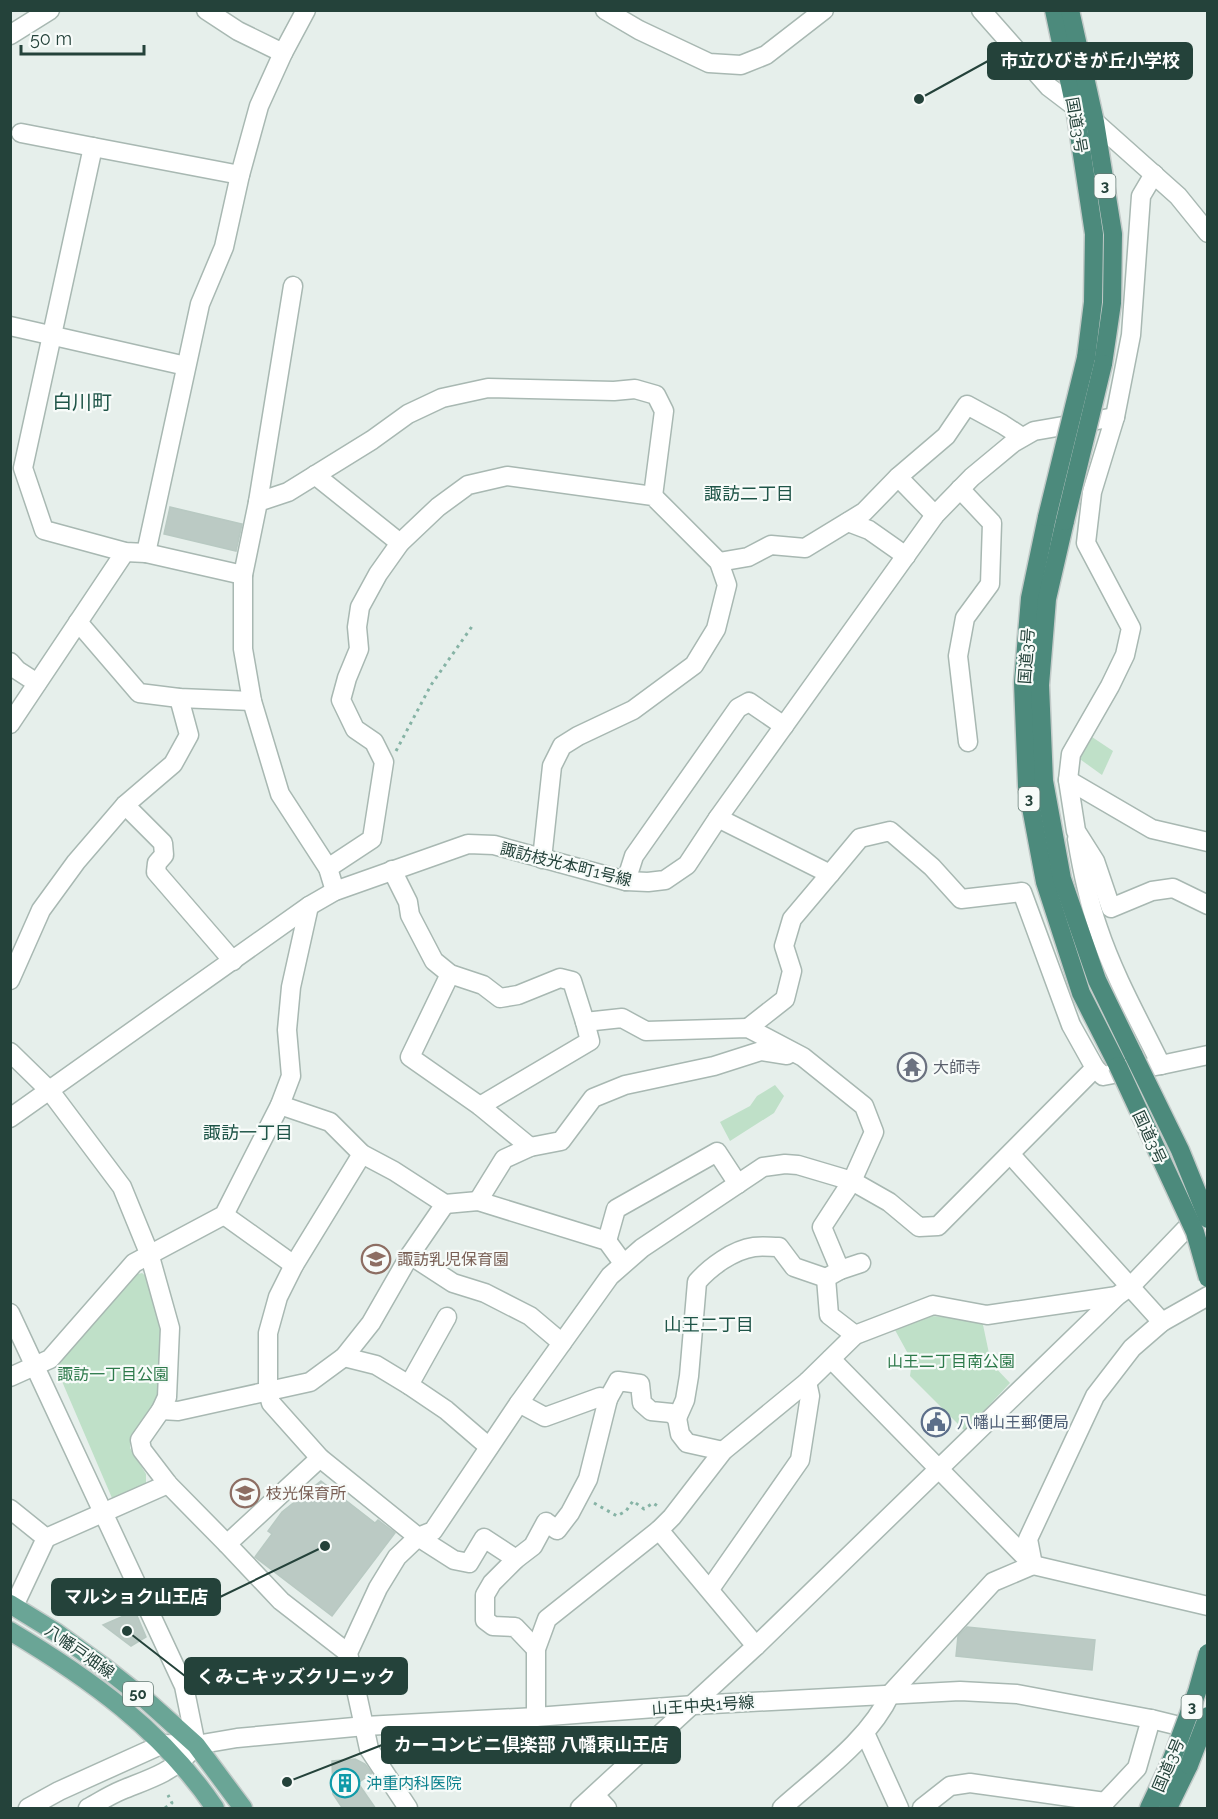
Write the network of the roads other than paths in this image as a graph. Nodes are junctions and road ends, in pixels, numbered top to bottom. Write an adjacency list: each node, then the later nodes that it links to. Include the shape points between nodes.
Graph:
1 (50, 10): 9 (street)
2 (206, 10): 10 (street)
3 (306, 10): 10 (street)
4 (605, 10): 5 (street, via 709,63 741,64 766,55)
5 (824, 10)
6 (981, 10): 11 (street, via 1050,87)
7 (1054, 10): 11 (highway, 国道3号 / 3)
8 (1070, 10): 12 (highway, 国道3号 / 3)
9 (10, 35)
10 (283, 53): 15 (street, via 259,106)
11 (1075, 108): 12 (street); 21 (highway, 国道3号 / 3, via 1094,234)
12 (1095, 122): 16 (street); 21 (highway, 国道3号 / 3, via 1113,234 1112,303)
13 (21, 133): 14 (street)
14 (93, 147): 15 (street); 20 (street)
15 (240, 174): 22 (street, via 224,248 200,304)
16 (1154, 174): 17 (street); 23 (street, via 1141,196 1131,334)
17 (1208, 233)
18 (293, 286): 29 (street)
19 (10, 326): 20 (street)
20 (51, 335): 22 (street); 34 (street, via 23,468 44,530)
21 (1094, 361): 31 (highway, 国道3号 / 3, bridge)
22 (186, 366): 35 (street)
23 (1115, 417): 24 (street, 諏訪枝光本町1号線, via 1034,431); 47 (street, via 1092,492 1086,543 1131,628 1125,655 1071,754)
24 (1022, 438): 26 (street, via 967,405 946,436); 27 (street, 諏訪枝光本町1号線)
25 (315, 475): 28 (street, via 408,414 442,398 488,388 635,388 656,395 664,411); 29 (street, via 288,492); 33 (street)
26 (898, 477): 30 (street); 32 (street, via 864,512)
27 (960, 489): 30 (street, 諏訪枝光本町1号線); 46 (street, via 992,523 990,584 964,618 958,656)
28 (653, 496): 33 (street, via 507,476 468,485); 37 (street)
29 (258, 502): 38 (street)
30 (935, 515): 36 (street, 諏訪枝光本町1号線)
31 (1056, 519): 83 (highway, 国道3号 / 3, bridge, via 1040,685 1044,781 1062,879 1097,980 1180,1150); 91 (highway, 国道3号 / 3, bridge, via 1030,598 1023,683 1027,786 1045,882 1081,993 1195,1232)
32 (848, 522): 36 (street, via 869,530); 37 (street, via 805,548 771,545 748,557)
33 (400, 543): 53 (street, via 360,607 359,649 342,700 355,729 374,742 387,762 372,839)
34 (125, 552): 35 (street); 39 (street)
35 (146, 553): 38 (street)
36 (906, 556): 45 (street, 諏訪枝光本町1号線)
37 (719, 562): 52 (street, via 727,585 722,607 716,629 694,665 633,710 562,746 552,766)
38 (243, 575): 43 (street, via 243,649)
39 (78, 622): 41 (street); 42 (street, via 139,693)
40 (10, 662): 41 (street)
41 (38, 683): 44 (street)
42 (179, 698): 43 (street); 48 (street, via 189,735 173,764)
43 (252, 701): 53 (street, via 280,794)
44 (10, 724)
45 (784, 726): 49 (street, 諏訪枝光本町1号線); 56 (street, via 749,702 738,708 633,856)
46 (969, 742)
47 (1068, 780): 50 (street); 51 (street, via 1152,829)
48 (125, 805): 60 (street, via 164,843 164,855 156,872); 62 (street, via 75,862 41,910)
49 (718, 818): 55 (street); 56 (street, 諏訪枝光本町1号線, via 687,865 665,880)
50 (1076, 831): 58 (street, via 1095,861 1111,908 1152,891 1173,888); 68 (street, via 1084,881 1098,930)
51 (1208, 842)
52 (542, 859): 54 (street, 諏訪枝光本町1号線, via 494,845 468,844); 56 (street, 諏訪枝光本町1号線)
53 (328, 868): 57 (street)
54 (392, 870): 57 (street, 諏訪枝光本町1号線); 61 (street, via 434,961)
55 (830, 874): 64 (street, via 792,919 784,946 792,971 785,999); 69 (street, via 860,838 890,831 932,867 961,899 1022,892 1071,1025)
56 (626, 881)
57 (335, 891): 59 (street, 諏訪枝光本町1号線)
58 (1208, 905)
59 (309, 906): 60 (street, 諏訪枝光本町1号線); 71 (street, via 291,987 287,1030 291,1076)
60 (233, 961): 70 (street, 諏訪枝光本町1号線)
61 (450, 974): 63 (street, via 483,985 500,998 560,978 572,981); 72 (street, via 410,1056)
62 (10, 980)
63 (585, 1022): 64 (street, via 622,1018 646,1031); 72 (street, via 590,1041)
64 (748, 1028): 67 (street)
65 (10, 1052): 70 (street)
66 (1208, 1055): 68 (street)
67 (803, 1057): 74 (street, via 761,1051 714,1066 625,1085 593,1098 561,1141); 77 (street, via 864,1106 874,1132)
68 (1161, 1065): 69 (street, via 1103,1076)
69 (1095, 1068): 76 (street)
70 (50, 1091): 73 (street, 諏訪枝光本町1号線); 85 (street, via 122,1187)
71 (280, 1105): 75 (street, via 330,1122); 82 (street)
72 (480, 1106): 74 (street)
73 (10, 1118)
74 (530, 1147): 79 (street, via 504,1160)
75 (362, 1154): 80 (street); 89 (street)
76 (1011, 1155): 77 (street, via 938,1226 919,1227 889,1202); 92 (street)
77 (852, 1181): 78 (street, via 785,1164 763,1167); 90 (street, via 822,1227)
78 (738, 1184): 84 (street, via 717,1152 616,1209); 87 (street)
79 (478, 1201): 80 (street); 84 (street)
80 (445, 1204): 86 (street)
81 (1208, 1207): 92 (street)
82 (224, 1215): 85 (street); 89 (street)
83 (1208, 1219)
84 (607, 1241): 87 (street)
85 (149, 1253): 101 (street, via 134,1263 50,1359); 108 (street, via 170,1328 167,1397)
86 (410, 1255): 98 (street, via 453,1283 484,1293 530,1316); 99 (street, via 371,1323)
87 (623, 1263): 98 (street)
88 (861, 1263): 90 (street)
89 (294, 1265): 105 (street, via 278,1297 268,1333)
90 (833, 1274): 97 (street, via 830,1315); 109 (street, via 794,1267 779,1247 752,1247 706,1271 697,1282 689,1376)
91 (1208, 1278)
92 (1124, 1291): 96 (street); 97 (street, via 987,1314 933,1305); 113 (street)
93 (1208, 1296): 96 (street)
94 (10, 1313): 101 (street)
95 (447, 1317): 104 (street)
96 (1162, 1322): 122 (street, via 1132,1348 1095,1396 1028,1539)
97 (855, 1335): 100 (street)
98 (562, 1343): 107 (street)
99 (344, 1357): 104 (street, via 376,1365); 105 (street, via 310,1382)
100 (831, 1359): 103 (street); 113 (street)
101 (36, 1366): 102 (street); 116 (street)
102 (10, 1377)
103 (807, 1382): 111 (street); 123 (street, via 810,1396 800,1460)
104 (409, 1385): 110 (street)
105 (268, 1392): 108 (street, via 178,1411); 112 (street, via 272,1403)
106 (608, 1399): 107 (street, via 600,1397 545,1417); 109 (street, via 618,1381 640,1384 642,1404 651,1411 671,1413); 121 (street, via 588,1479 580,1495 557,1530 546,1522 533,1545)
107 (519, 1403): 110 (street)
108 (161, 1410): 114 (street, via 140,1440 142,1450)
109 (677, 1418): 111 (street, via 680,1434 687,1443)
110 (489, 1447): 118 (street, via 433,1531)
111 (723, 1451): 117 (street)
112 (320, 1458): 118 (street); 120 (street)
113 (940, 1470): 122 (street); 127 (street)
114 (168, 1484): 116 (street); 120 (street)
115 (10, 1509): 119 (street)
116 (102, 1514): 119 (street); 140 (street, via 184,1686)
117 (658, 1530): 123 (street); 128 (street, via 547,1619)
118 (418, 1537): 121 (street, via 454,1560 469,1563 484,1538); 129 (street, via 397,1557 378,1588)
119 (46, 1538): 124 (street)
120 (227, 1544): 129 (street, via 281,1602)
121 (516, 1558): 128 (street, via 485,1595 485,1620 493,1626 515,1627)
122 (1033, 1565): 125 (street); 131 (street, via 993,1582)
123 (710, 1589): 127 (street)
124 (12, 1605): 140 (main road, 八幡戸畑線 / 50, via 104,1666)
125 (1208, 1606)
126 (10, 1631): 139 (main road, 八幡戸畑線 / 50, via 83,1676)
127 (756, 1646): 132 (street)
128 (536, 1649): 134 (street)
129 (348, 1653): 136 (street)
130 (1208, 1653): 141 (highway, 国道3号 / 3, bridge)
131 (891, 1693): 132 (street, 山王中央1号線); 135 (street, 山王中央1号線, via 1017,1694); 137 (street, via 883,1711)
132 (694, 1705): 134 (street, 山王中央1号線); 143 (street)
133 (1208, 1716): 141 (highway, 国道3号 / 3, bridge)
134 (536, 1717): 136 (street, 山王中央1号線)
135 (1151, 1719): 138 (street, 山王中央1号線); 144 (street, via 1137,1768)
136 (365, 1726): 140 (street, 山王中央1号線); 149 (street, via 369,1749)
137 (865, 1733): 152 (street); 153 (street)
138 (1208, 1733)
139 (163, 1744): 140 (street, 山王中央1号線); 142 (main road, 八幡戸畑線 / 50); 145 (street, via 68,1786)
140 (196, 1745): 142 (street); 148 (main road, 八幡戸畑線 / 50)
141 (1180, 1762): 155 (highway, 国道3号 / 3); 156 (highway, 国道3号 / 3)
142 (179, 1764): 146 (street); 147 (main road, 八幡戸畑線 / 50)
143 (595, 1795): 150 (street); 151 (street)
144 (1100, 1805): 154 (street, via 970,1783 950,1786)
145 (28, 1809)
146 (88, 1809)
147 (215, 1809)
148 (243, 1809)
149 (408, 1809)
150 (580, 1809)
151 (607, 1809)
152 (782, 1809)
153 (899, 1809)
154 (922, 1809)
155 (1149, 1809)
156 (1168, 1809)

